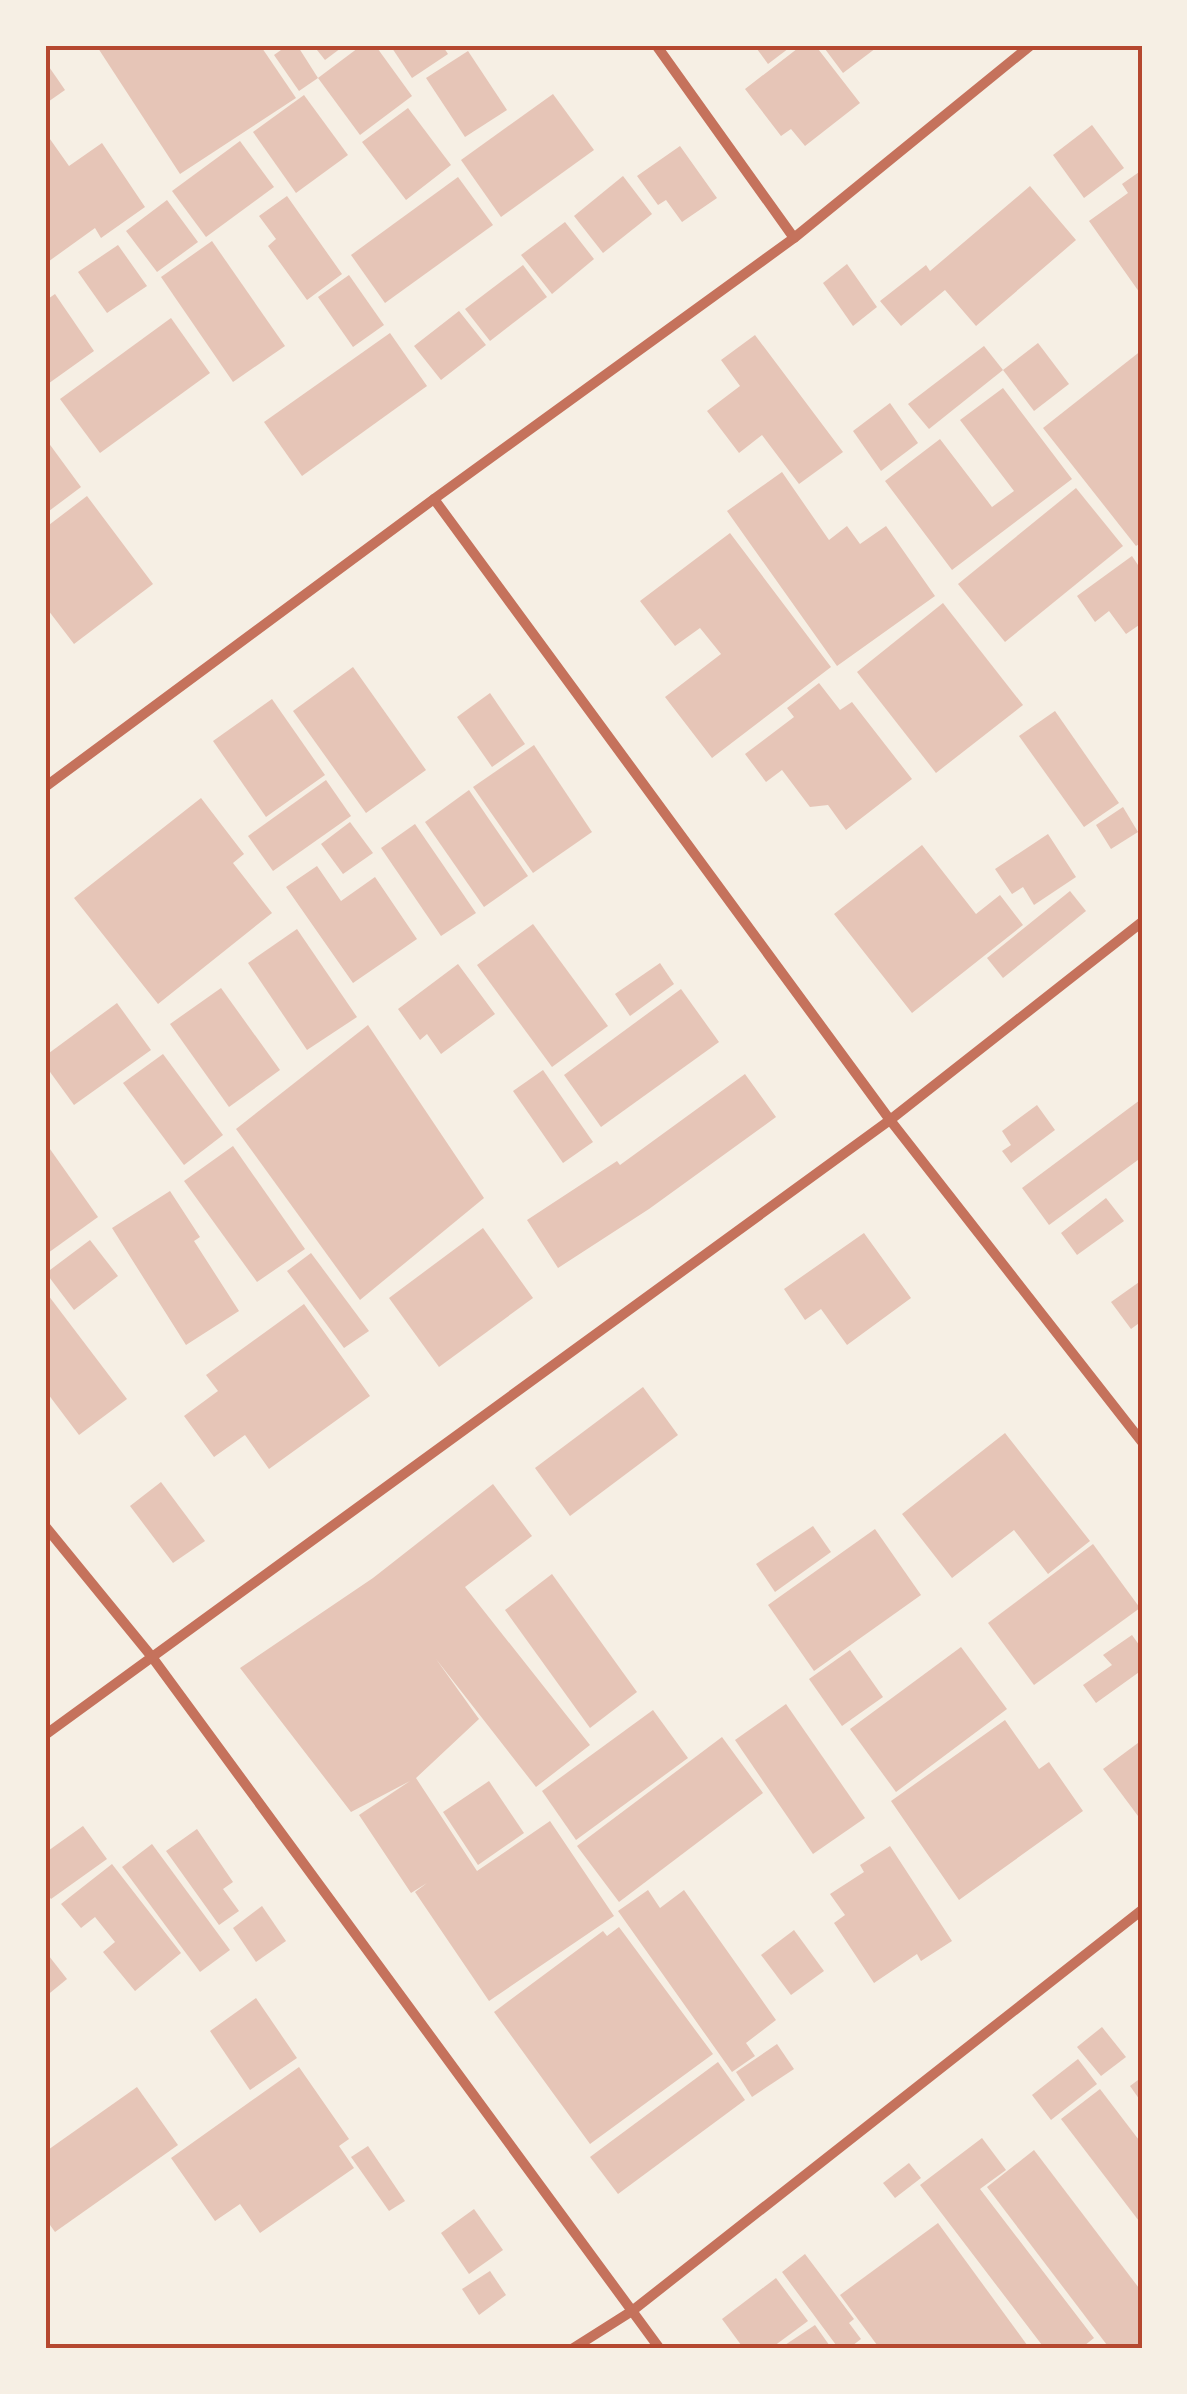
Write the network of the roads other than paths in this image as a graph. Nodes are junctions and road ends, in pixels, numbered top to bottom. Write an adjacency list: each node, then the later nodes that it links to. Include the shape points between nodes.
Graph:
1 (656, 45): 3 (street)
2 (1031, 45): 3 (street)
3 (794, 238): 4 (street)
4 (434, 499): 5 (street); 7 (street)
5 (45, 787)
6 (1142, 922): 7 (street)
7 (890, 1120): 8 (street); 10 (street)
8 (1142, 1442)
9 (45, 1526): 10 (street)
10 (152, 1656): 11 (street); 13 (street)
11 (45, 1735)
12 (1142, 1910): 13 (street)
13 (632, 2311): 14 (street); 15 (street)
14 (572, 2349)
15 (660, 2349)

